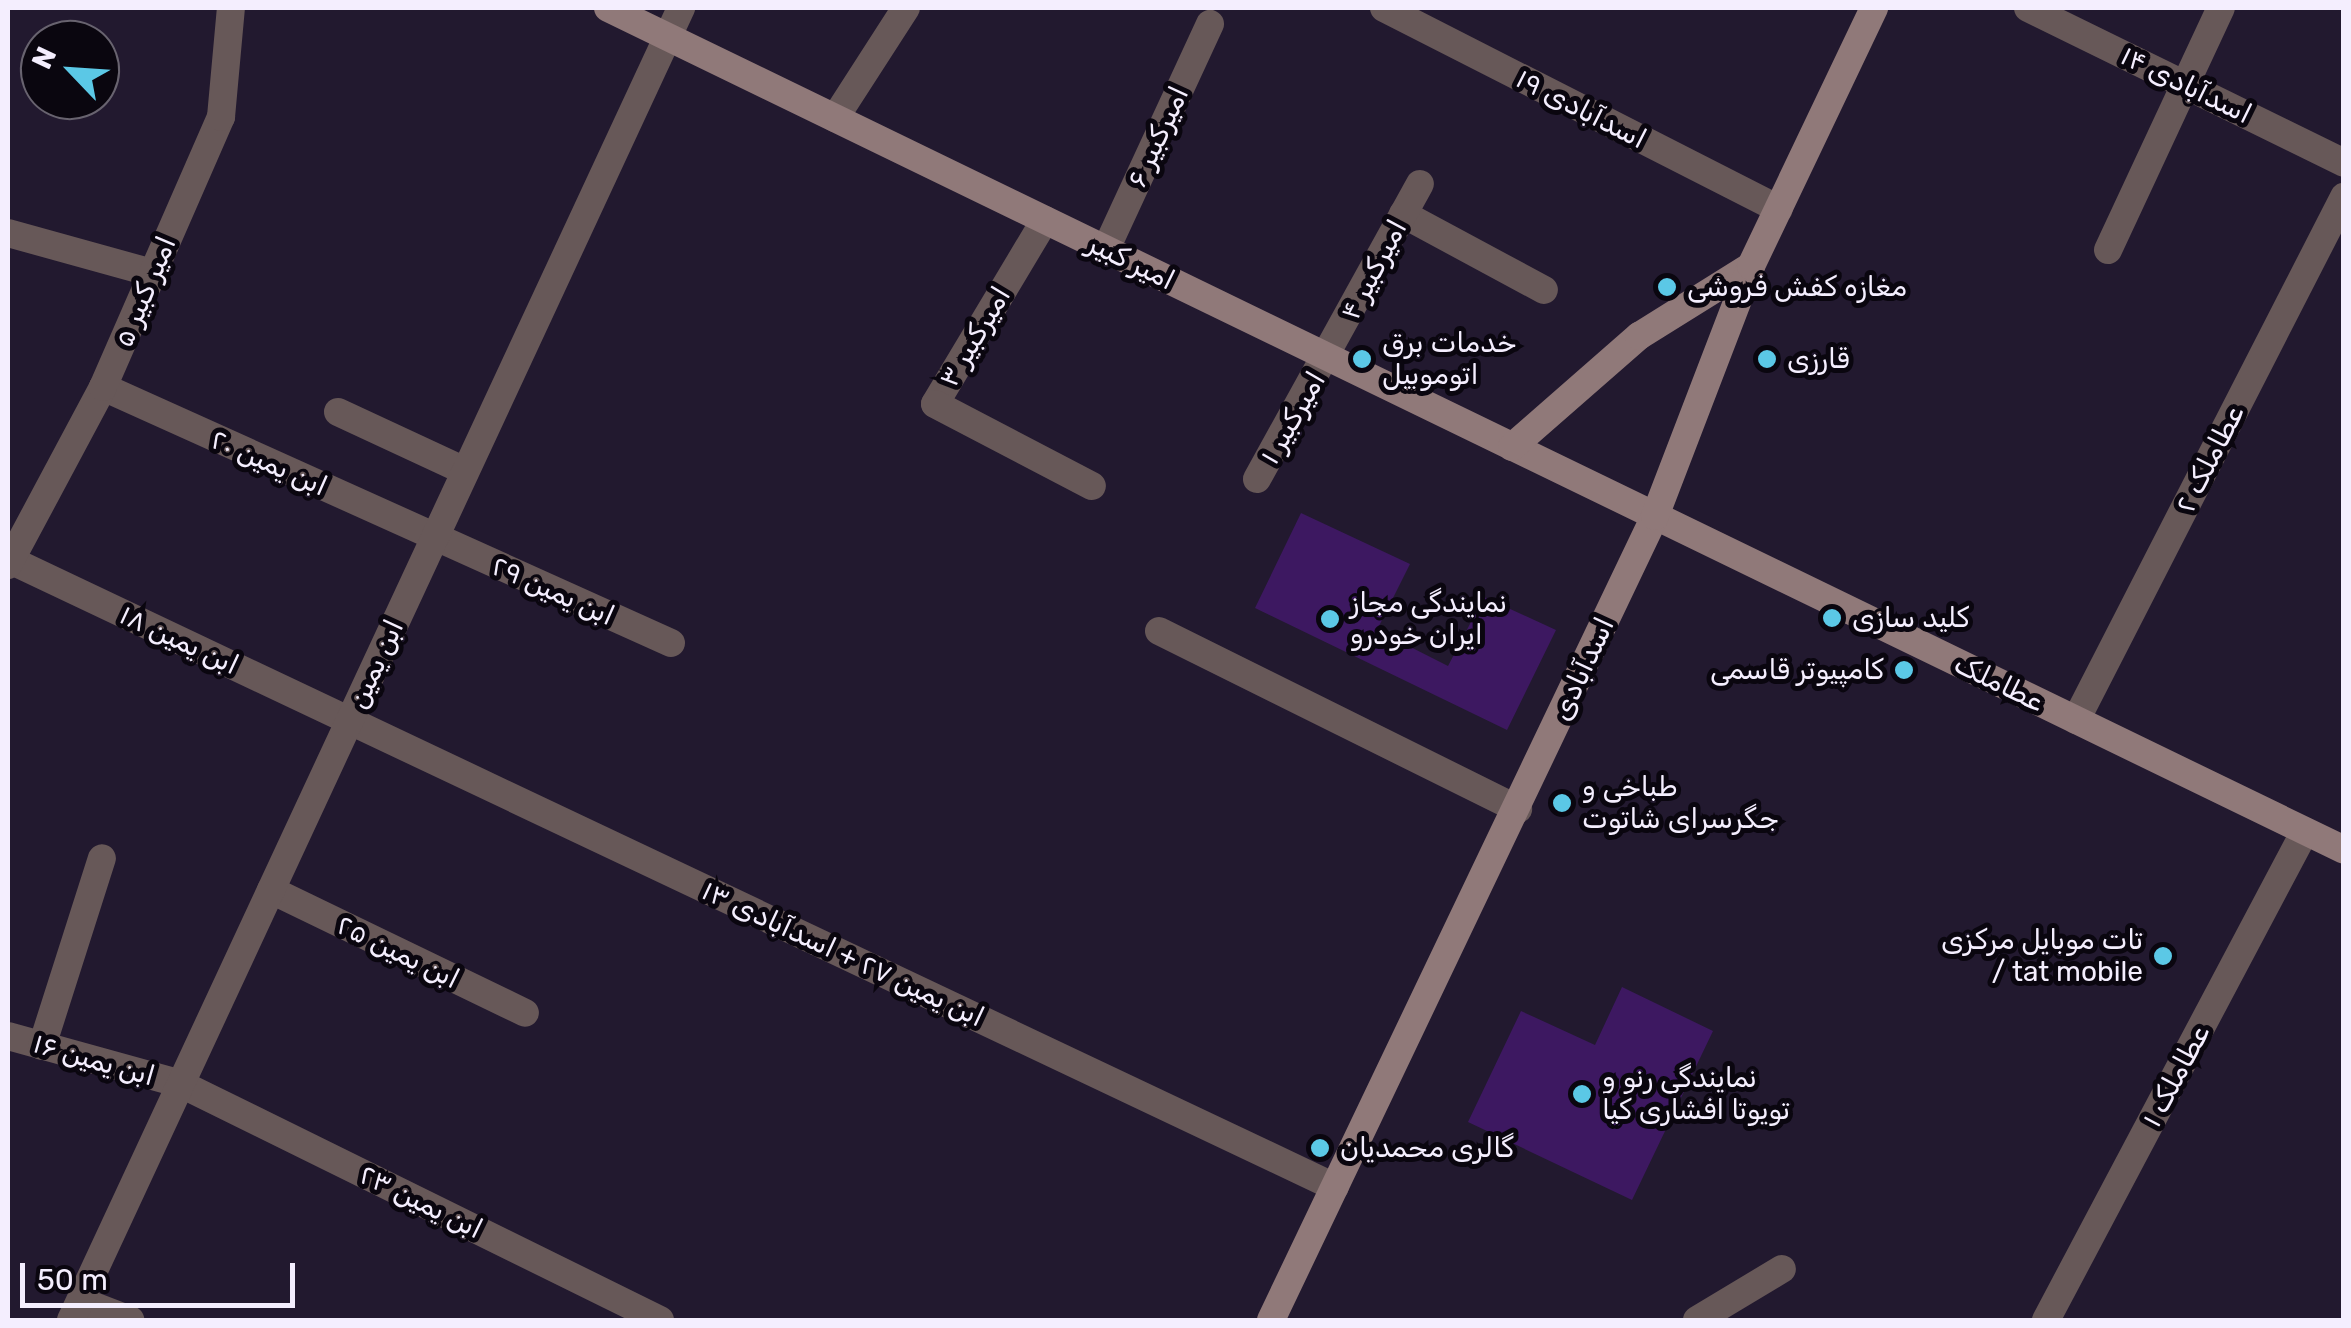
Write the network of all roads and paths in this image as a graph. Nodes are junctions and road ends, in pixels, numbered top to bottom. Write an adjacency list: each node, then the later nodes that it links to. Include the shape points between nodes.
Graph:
1 (231, 8): 23 (street, امیر کبیر ۵, via 221,117)
2 (608, 8): 10 (main road, امیر کبیر)
3 (681, 8): 10 (street, ابن یمین)
4 (906, 8): 12 (street)
5 (1384, 8): 16 (street, اسدآبادی ۱۹)
6 (1874, 8): 16 (main road, اسدآبادی)
7 (2028, 8): 11 (street, اسدآبادی ۱۴)
8 (2221, 8): 11 (street)
9 (1210, 24): 20 (street, امیرکبیر ۶)
10 (667, 37): 12 (main road, امیر کبیر); 29 (street, ابن یمین)
11 (2182, 82): 13 (street, اسدآبادی ۱۴); 21 (street)
12 (835, 118): 18 (main road, امیر کبیر)
13 (2344, 163)
14 (1420, 184): 17 (street, امیرکبیر ۴)
15 (2344, 197): 38 (street, عطاملک ۲)
16 (1778, 209): 22 (main road, اسدآبادی)
17 (1403, 214): 24 (street); 25 (street, امیرکبیر ۴)
18 (1045, 220): 20 (main road, امیر کبیر); 31 (street, امیرکبیر ۳, via 934,404)
19 (8, 233): 23 (street)
20 (1106, 249): 25 (main road, امیر کبیر)
21 (2108, 250)
22 (1751, 266): 28 (main road, via 1640,336); 32 (main road, اسدآبادی)
23 (152, 273): 26 (street, امیر کبیر ۵)
24 (1544, 290)
25 (1328, 357): 28 (main road, امیر کبیر); 30 (street, امیرکبیر ۱)
26 (103, 388): 33 (street, ابن یمین ۲۰); 34 (street, امیر کبیر ۵)
27 (338, 412): 29 (street)
28 (1512, 447): 32 (main road, امیر کبیر)
29 (466, 471): 33 (street, ابن یمین)
30 (1257, 480)
31 (1092, 486)
32 (1655, 516): 38 (main road, عطاملک); 39 (main road, اسدآبادی)
33 (435, 538): 36 (street, ابن یمین ۲۹); 37 (street, ابن یمین)
34 (8, 562): 37 (street, ابن یمین ۱۸)
35 (1159, 631): 39 (street)
36 (671, 643)
37 (350, 720): 43 (street, ابن یمین); 48 (street, ابن یمین ۲۷ + اسدآبادی ۱۳)
38 (2076, 720): 40 (main road, عطاملک)
39 (1518, 809): 48 (main road, اسدآبادی)
40 (2306, 831): 41 (main road, عطاملک); 55 (street, عطاملک ۱)
41 (2344, 850)
42 (102, 858): 46 (street)
43 (271, 890): 44 (street, ابن یمین ۲۵); 47 (street, ابن یمین)
44 (525, 1013)
45 (8, 1036): 46 (street, ابن یمین ۱۶)
46 (42, 1046): 47 (street, ابن یمین ۱۶)
47 (181, 1084): 50 (street, ابن یمین); 52 (street, ابن یمین ۲۳)
48 (1335, 1187): 53 (main road, اسدآبادی)
49 (1782, 1268): 54 (street)
50 (76, 1311): 51 (street)
51 (130, 1320)
52 (660, 1320)
53 (1271, 1320)
54 (1697, 1320)
55 (2046, 1320)

